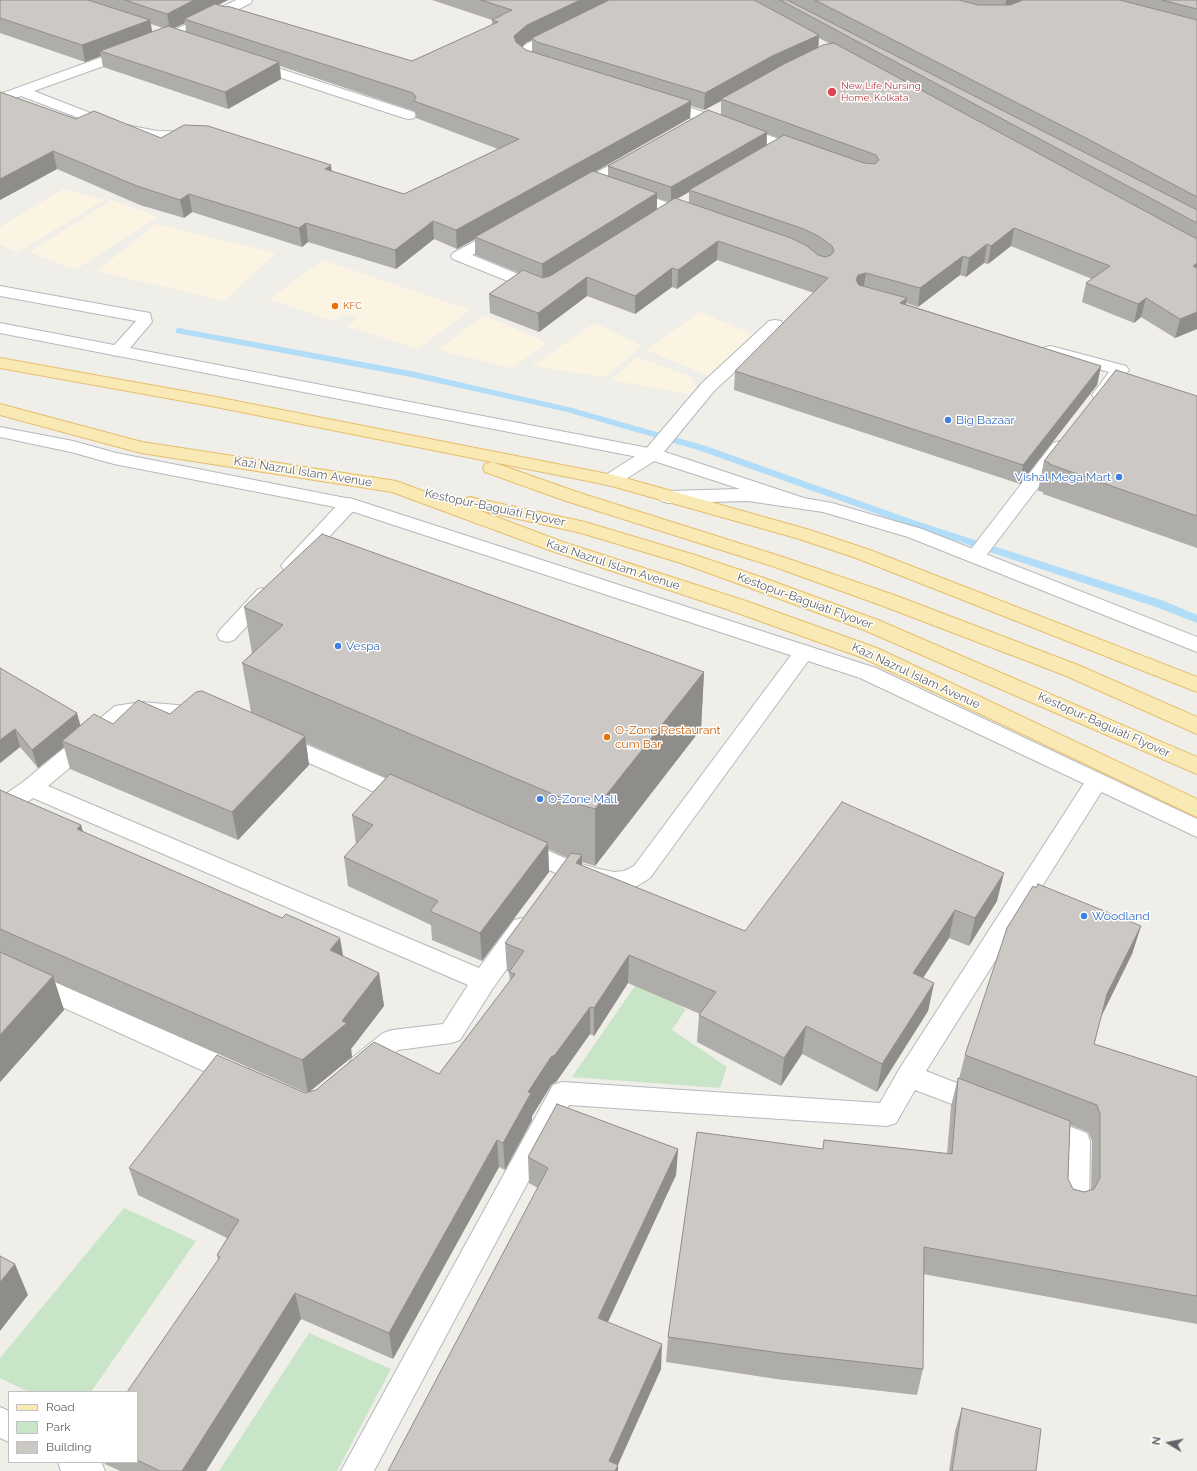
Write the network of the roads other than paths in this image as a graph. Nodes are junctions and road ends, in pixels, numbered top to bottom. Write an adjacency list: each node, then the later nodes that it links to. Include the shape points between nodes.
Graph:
1 (246, 0): 3 (street)
2 (211, 2): 3 (street)
3 (230, 8): 6 (street)
4 (574, 26): 9 (street, via 524,53 525,58 532,63)
5 (148, 29): 6 (street)
6 (170, 37): 7 (street); 10 (street)
7 (193, 44)
8 (238, 59): 14 (street)
9 (555, 70)
10 (20, 91): 11 (street); 17 (street, via 132,131 157,135)
11 (0, 99)
12 (652, 100): 15 (street)
13 (718, 110): 15 (street)
14 (410, 114)
15 (705, 117): 16 (street); 18 (street)
16 (686, 127)
17 (210, 137)
18 (782, 145): 20 (street); 21 (street)
19 (648, 148): 22 (street)
20 (768, 153)
21 (811, 155)
22 (590, 181): 23 (street); 25 (street)
23 (562, 197)
24 (687, 201): 25 (street)
25 (673, 209): 26 (street); 27 (street)
26 (702, 219)
27 (654, 221)
28 (514, 224): 29 (street, via 459,256 544,290)
29 (557, 282)
30 (0, 291): 34 (street, via 144,317 144,322)
31 (775, 325): 41 (street, via 708,387)
32 (0, 328): 34 (street)
33 (1037, 347): 36 (street, via 1120,370)
34 (118, 351): 41 (street)
35 (0, 363): 40 (main road)
36 (1091, 408)
37 (0, 409): 43 (main road, Kazi Nazrul Islam Avenue, via 141,447)
38 (0, 432): 46 (street, via 114,458)
39 (1072, 432): 47 (street)
40 (417, 441): 42 (main road); 53 (main road, via 573,497 779,562 890,601 1071,670)
41 (652, 454): 42 (street); 45 (street)
42 (611, 480): 44 (main road)
43 (396, 487): 55 (main road, Kestopur-Baguiati Flyover, via 585,528 688,559 871,625); 59 (main road, Kazi Nazrul Islam Avenue, via 556,546 739,606 870,653)
44 (668, 497): 45 (street, via 748,495); 51 (main road, via 803,534 863,554)
45 (797, 502): 47 (street, via 825,507 915,533)
46 (349, 504): 48 (street); 50 (street)
47 (975, 557): 49 (street)
48 (227, 635)
49 (1197, 645)
50 (804, 652): 56 (street, via 868,673); 63 (street, via 642,872 630,880 614,881 595,877)
51 (1197, 686)
52 (225, 716): 57 (street, via 210,710 188,713 142,709 123,711)
53 (1197, 726)
54 (261, 732): 58 (street)
55 (1197, 766)
56 (1096, 783): 61 (street); 66 (street)
57 (32, 788): 60 (street); 65 (street)
58 (428, 806)
59 (1197, 809)
60 (0, 810)
61 (1197, 829)
62 (500, 839): 63 (street)
63 (552, 887): 65 (street)
64 (0, 968): 68 (street)
65 (484, 981): 67 (street, via 451,1033 392,1040)
66 (909, 1076): 69 (street, via 1077,1141); 72 (street, via 888,1115 562,1093)
67 (346, 1079)
68 (261, 1085)
69 (1075, 1205)
70 (75, 1463): 71 (street)
71 (90, 1471)
72 (358, 1471)

